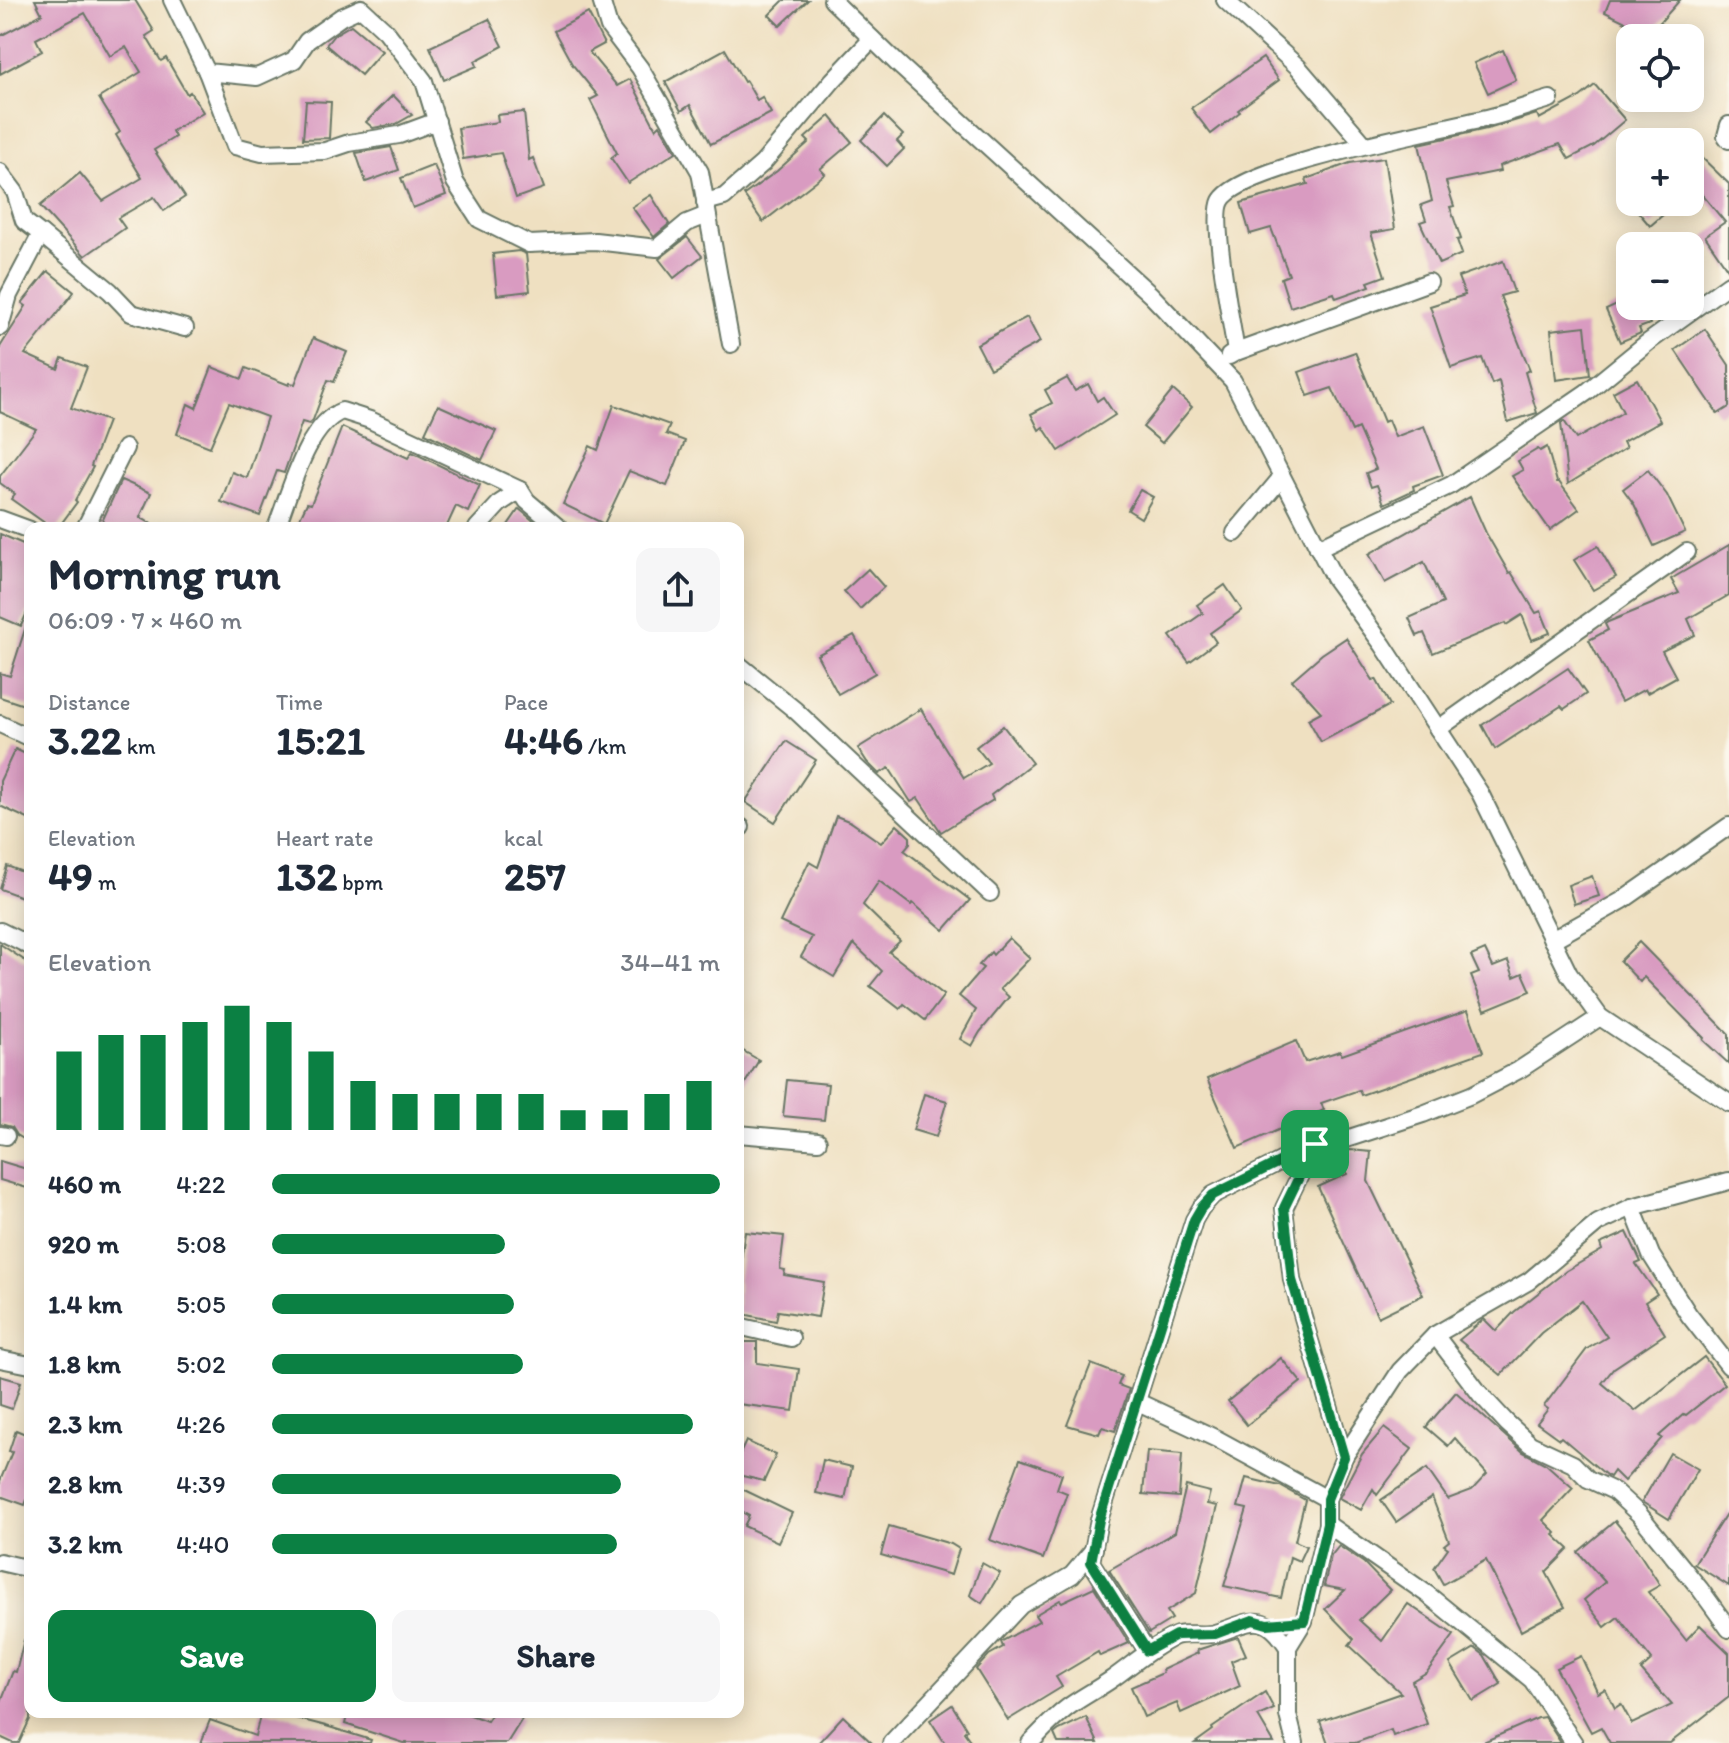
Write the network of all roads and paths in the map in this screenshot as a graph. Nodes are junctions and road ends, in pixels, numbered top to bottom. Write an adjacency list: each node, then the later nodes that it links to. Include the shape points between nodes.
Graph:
1 (172, 0): 6 (street)
2 (601, 0): 13 (street, via 609,27 640,68 700,172)
3 (832, 0): 5 (street)
4 (1225, 0): 11 (street, via 1298,67)
5 (872, 39): 13 (street, via 763,163); 21 (street, via 1151,295)
6 (207, 72): 8 (street, via 235,146 262,153 325,151); 8 (street, via 257,77 294,60 307,41 361,8 424,81)
7 (1550, 99): 11 (street)
8 (437, 121): 13 (street, via 455,182 479,219 529,244 595,241 657,248)
9 (1729, 125): 10 (street)
10 (1729, 140)
11 (1364, 144): 20 (street, via 1230,190 1220,203 1219,243)
12 (0, 172): 14 (street, via 15,192 24,221)
13 (706, 209): 19 (street)
14 (41, 234): 17 (street, via 9,295); 18 (street, via 131,313)
15 (1429, 282): 20 (street)
16 (1729, 284): 32 (street, via 1587,392 1451,485)
17 (0, 327)
18 (185, 328)
19 (731, 344)
20 (1236, 352): 21 (street)
21 (1218, 364): 23 (street, via 1245,401)
22 (125, 448): 26 (street)
23 (1281, 478): 31 (street); 32 (street)
24 (520, 490): 27 (street, via 342,411 311,438); 28 (street); 29 (street)
25 (0, 519): 30 (street)
26 (88, 522)
27 (278, 522)
28 (483, 522)
29 (552, 522)
30 (24, 528)
31 (1235, 533)
32 (1318, 548): 36 (street)
33 (1687, 552): 36 (street)
34 (744, 669): 39 (street)
35 (0, 724): 37 (street)
36 (1438, 729): 41 (street, via 1480,793)
37 (24, 735)
38 (1729, 826): 41 (street, via 1623,900)
39 (990, 893)
40 (0, 931): 42 (street)
41 (1552, 940): 43 (street)
42 (24, 943)
43 (1600, 1017): 44 (street); 47 (street, via 1471,1095 1340,1141)
44 (1729, 1103)
45 (744, 1135): 46 (street)
46 (818, 1141)
47 (1315, 1144): 56 (street, via 1213,1195 1201,1208); 57 (street, via 1284,1208 1292,1280)
48 (1729, 1181): 49 (street)
49 (1632, 1207): 51 (street, via 1598,1223 1529,1281); 55 (street, via 1651,1255)
50 (744, 1327): 52 (street)
51 (1435, 1335): 57 (street, via 1400,1371); 65 (street, via 1480,1394 1530,1444 1573,1464 1639,1514)
52 (791, 1338)
53 (0, 1359): 54 (street)
54 (24, 1364)
55 (1729, 1366)
56 (1138, 1402): 58 (street); 60 (street, via 1099,1520)
57 (1344, 1457): 58 (street)
58 (1327, 1499): 59 (street)
59 (1327, 1524): 63 (street); 71 (street, via 1427,1594 1532,1680)
60 (1095, 1549): 67 (street, via 1091,1562); 68 (street, via 1072,1575 1021,1605)
61 (0, 1562): 62 (street)
62 (24, 1568)
63 (1304, 1621): 64 (street); 66 (street)
64 (1267, 1624): 66 (street); 67 (street, via 1253,1620 1215,1634 1176,1635)
65 (1729, 1629)
66 (1288, 1647): 70 (street, via 1288,1715)
67 (1147, 1651): 69 (street, via 1070,1705)
68 (891, 1743)
69 (1030, 1743)
70 (1295, 1743)
71 (1574, 1743)

